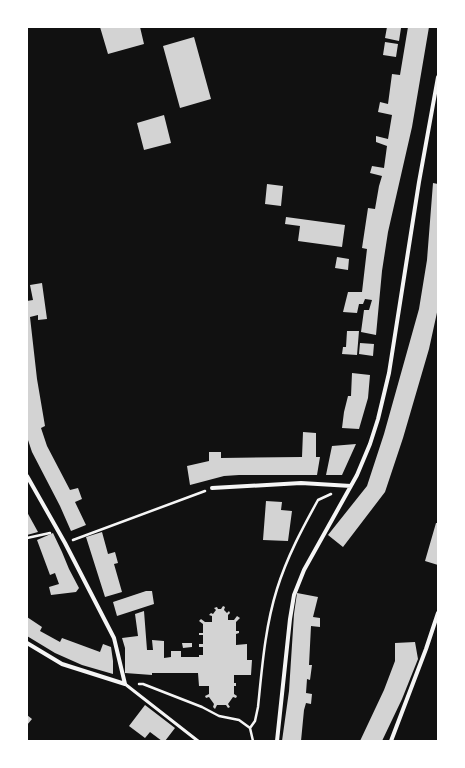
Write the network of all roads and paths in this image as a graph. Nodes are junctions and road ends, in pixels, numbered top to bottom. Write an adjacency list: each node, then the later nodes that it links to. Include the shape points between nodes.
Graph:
1 (438, 77): 3 (street, via 388,373 370,444)
2 (27, 476): 5 (street)
3 (351, 486): 4 (street, via 301,483); 13 (street, via 304,570 294,595)
4 (212, 488): 7 (path)
5 (59, 531): 6 (path); 7 (street)
6 (27, 538)
7 (65, 543): 10 (street, via 114,638)
8 (438, 613): 14 (street)
9 (27, 643): 10 (street, via 62,664)
10 (125, 684): 11 (lane); 12 (path, via 143,684 219,716 239,720 250,728)
11 (198, 741)
12 (253, 741)
13 (277, 741)
14 (391, 741)

